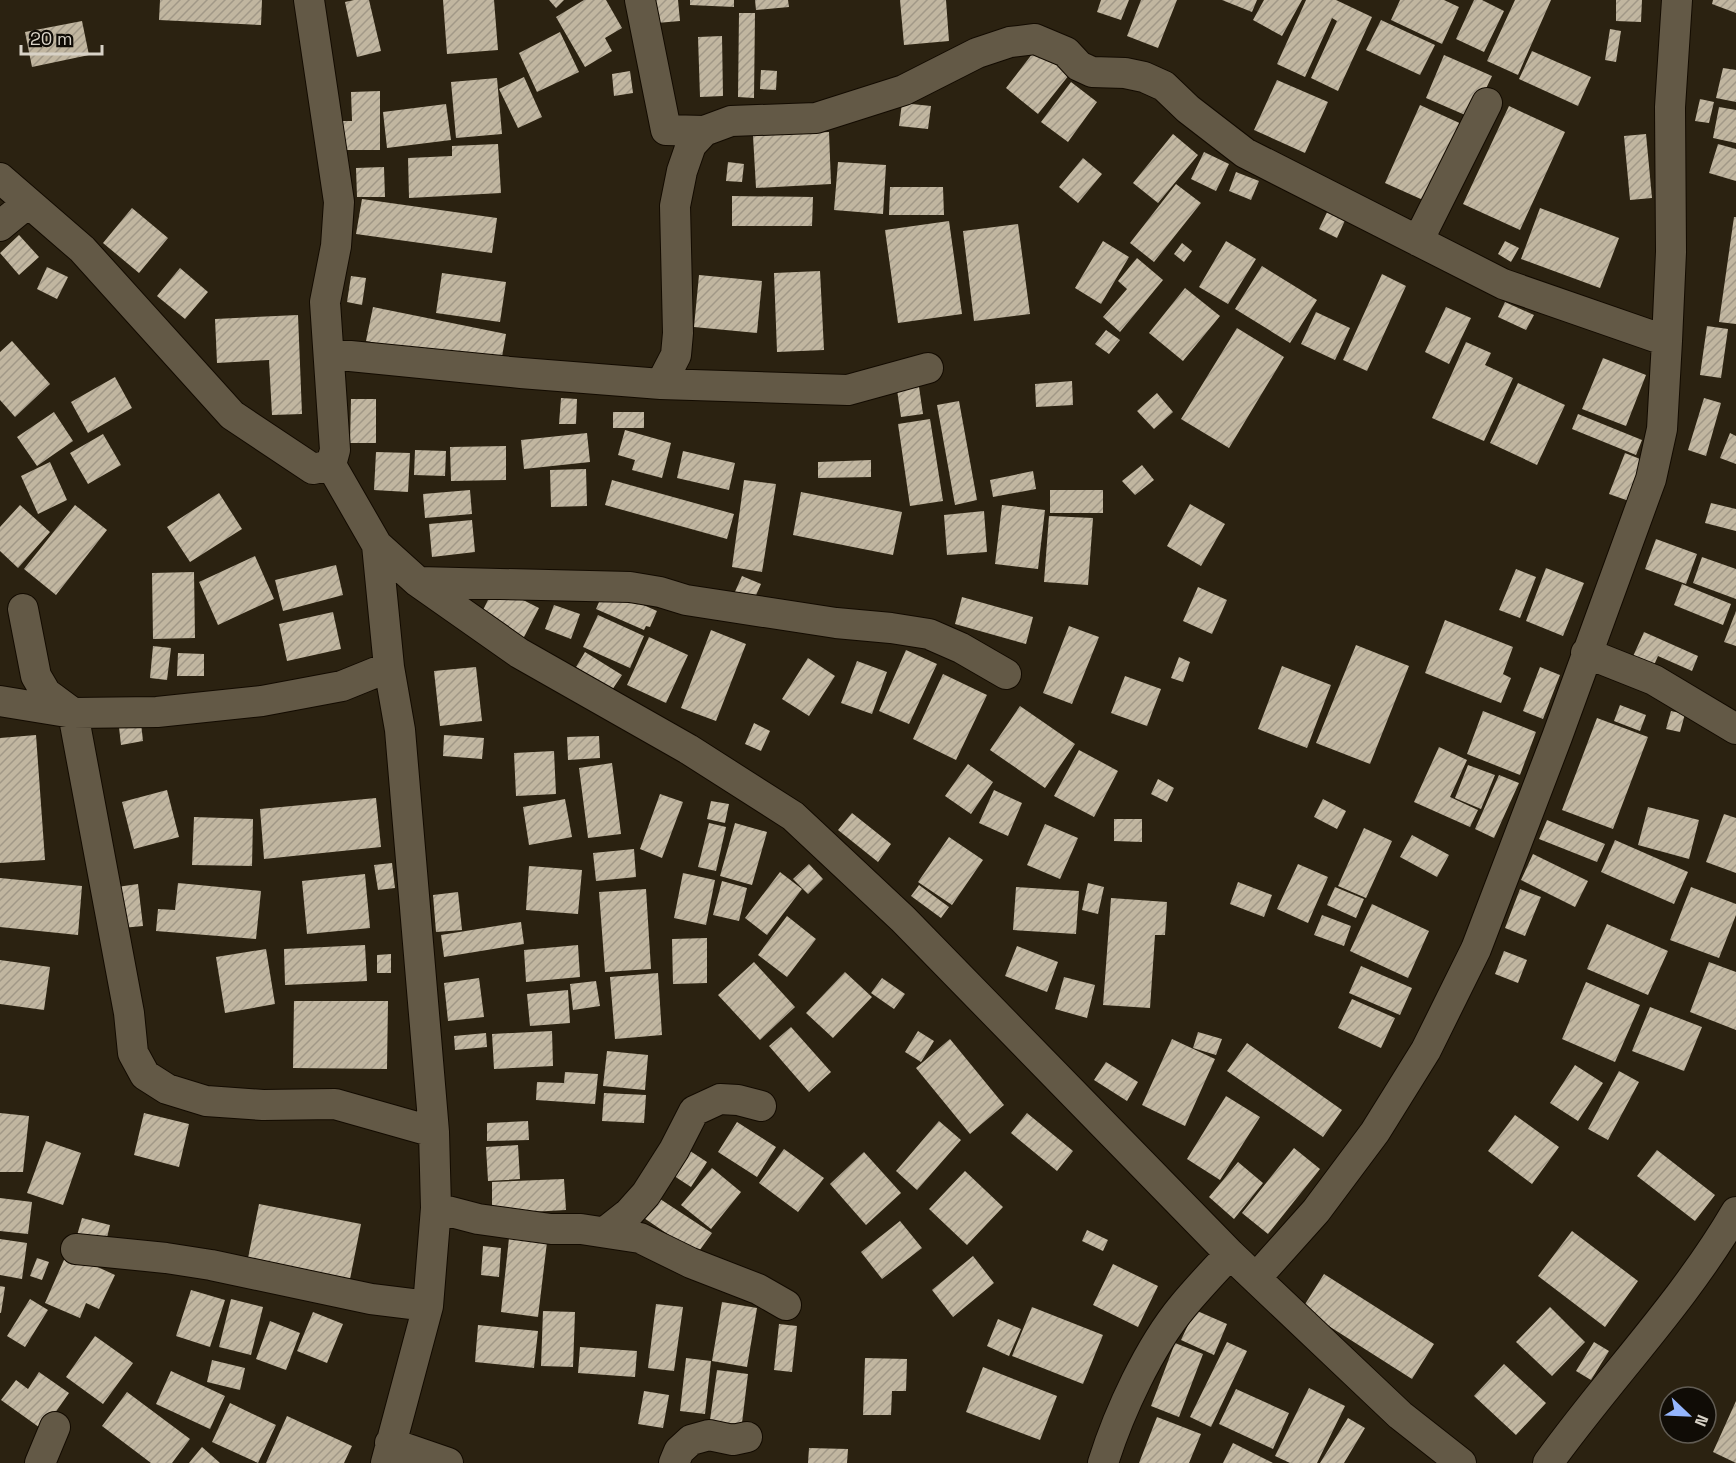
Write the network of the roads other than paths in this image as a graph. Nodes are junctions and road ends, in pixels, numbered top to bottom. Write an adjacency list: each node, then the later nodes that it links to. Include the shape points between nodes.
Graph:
1 (309, 0): 11 (street, via 339,202 336,246 325,302)
2 (640, 0): 5 (street, via 666,130)
3 (1677, 0): 10 (street, via 1670,107)
4 (1487, 103): 9 (street)
5 (704, 131): 9 (street, via 731,121 816,118 904,90 977,53 1035,39 1066,52 1079,66 1092,72 1125,73 1164,86 1245,153); 13 (street, via 691,145 681,171 675,206 678,333 676,355)
6 (0, 178): 7 (street)
7 (28, 203): 8 (street); 14 (street, via 82,249 232,415 313,469)
8 (0, 226)
9 (1418, 241): 10 (street, via 1503,284)
10 (1667, 341): 18 (street, via 1662,429 1651,478)
11 (330, 354): 13 (street); 14 (street, via 335,450)
12 (928, 368): 13 (street, via 848,390)
13 (662, 384)
14 (331, 465): 15 (street)
15 (377, 545): 16 (street); 19 (street)
16 (418, 582): 20 (street, via 630,587 695,602 929,634); 30 (street, via 519,653 688,749 794,816 911,927)
17 (23, 609): 22 (street, via 36,676 46,693)
18 (1586, 653): 23 (street, via 1654,680); 31 (street, via 1476,949 1426,1050 1375,1132 1316,1211)
19 (389, 667): 22 (street, via 342,686 262,701 157,712); 25 (street, via 400,730)
20 (1006, 674)
21 (0, 701): 22 (street)
22 (73, 712): 25 (street, via 133,1053 145,1075 167,1089 206,1101 335,1104)
23 (1736, 729)
24 (761, 1106): 28 (street, via 720,1099 694,1111 646,1194)
25 (434, 1132): 26 (street)
26 (436, 1208): 28 (street, via 478,1220); 33 (street)
27 (1736, 1212): 42 (street, via 1666,1314)
28 (605, 1232): 32 (street, via 640,1238)
29 (76, 1248): 33 (street, via 211,1265 371,1299)
30 (1230, 1254): 31 (street); 40 (street, via 1182,1307 1154,1349 1120,1414)
31 (1256, 1278): 41 (street, via 1400,1415)
32 (786, 1305)
33 (428, 1306): 36 (street)
34 (55, 1427): 37 (street)
35 (747, 1437): 39 (street, via 733,1440 709,1435 690,1440 679,1450)
36 (388, 1453): 38 (street)
37 (40, 1463)
38 (448, 1463)
39 (674, 1463)
40 (1103, 1463)
41 (1461, 1463)
42 (1548, 1463)

